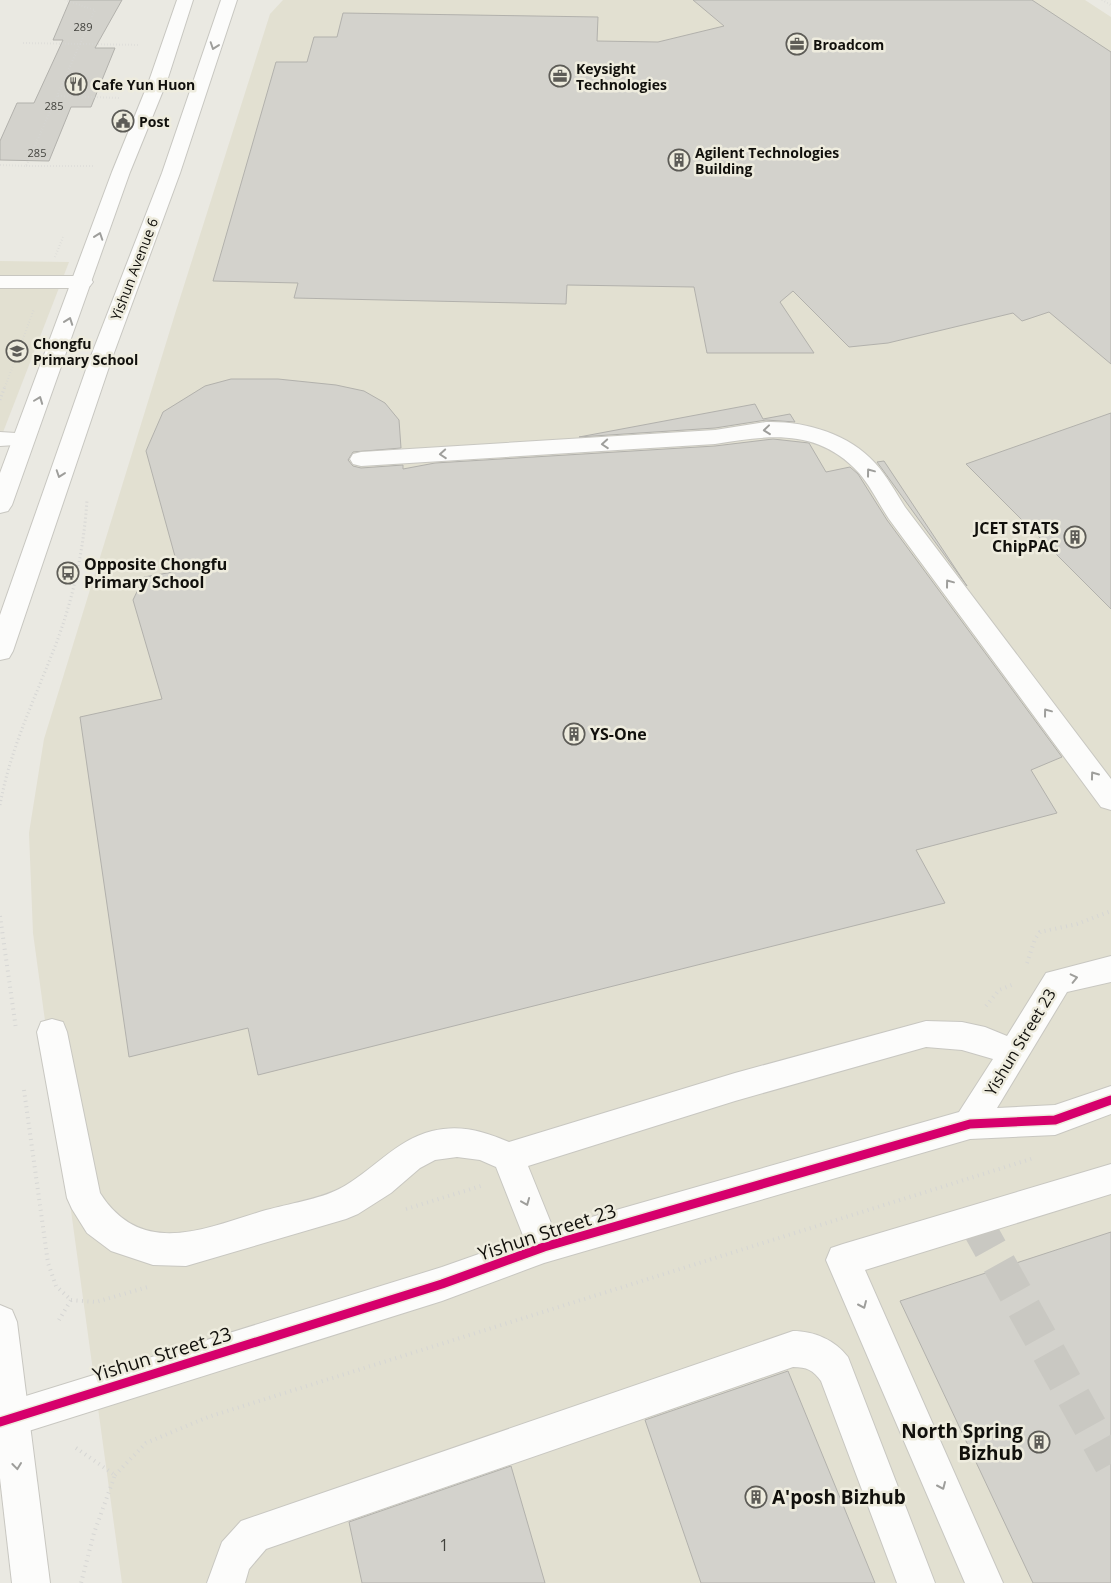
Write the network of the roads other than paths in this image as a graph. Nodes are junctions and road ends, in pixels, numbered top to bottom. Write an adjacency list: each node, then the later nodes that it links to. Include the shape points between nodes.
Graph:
1 (185, 0): 4 (main road, one-way to 1)
2 (229, 0): 9 (main road, Yishun Avenue 6, one-way to 9, via 171,173 97,369)
3 (0, 282): 4 (main road)
4 (83, 282): 6 (main road, one-way to 4)
5 (0, 439): 6 (main road)
6 (24, 439): 8 (main road)
7 (361, 459): 10 (main road, one-way to 7, via 868,470 857,457 830,441 773,429 715,437)
8 (0, 505)
9 (0, 651)
10 (1111, 799)
11 (1111, 969): 13 (main road, Yishun Street 23, one-way to 11, via 1057,982)
12 (52, 1032): 16 (main road, via 84,1198 99,1222 123,1240 153,1249 186,1250 346,1203 380,1182 408,1157 431,1146 457,1142 483,1146)
13 (1013, 1054): 15 (main road, Yishun Street 23); 16 (main road, via 985,1041 926,1034 735,1087)
14 (1111, 1100): 15 (main road, Yishun Street 23, via 1055,1120)
15 (970, 1124): 18 (main road, Yishun Street 23)
16 (508, 1157): 18 (main road, one-way to 18)
17 (1111, 1179): 24 (main road, one-way to 24, via 843,1260)
18 (544, 1247): 20 (main road, Yishun Street 23, via 442,1284)
19 (0, 1322): 20 (main road)
20 (6, 1420): 21 (main road, one-way to 21)
21 (31, 1583)
22 (226, 1583): 23 (main road, via 230,1563 239,1546 254,1534 793,1348 804,1348 823,1356 835,1370)
23 (916, 1583)
24 (984, 1583)

